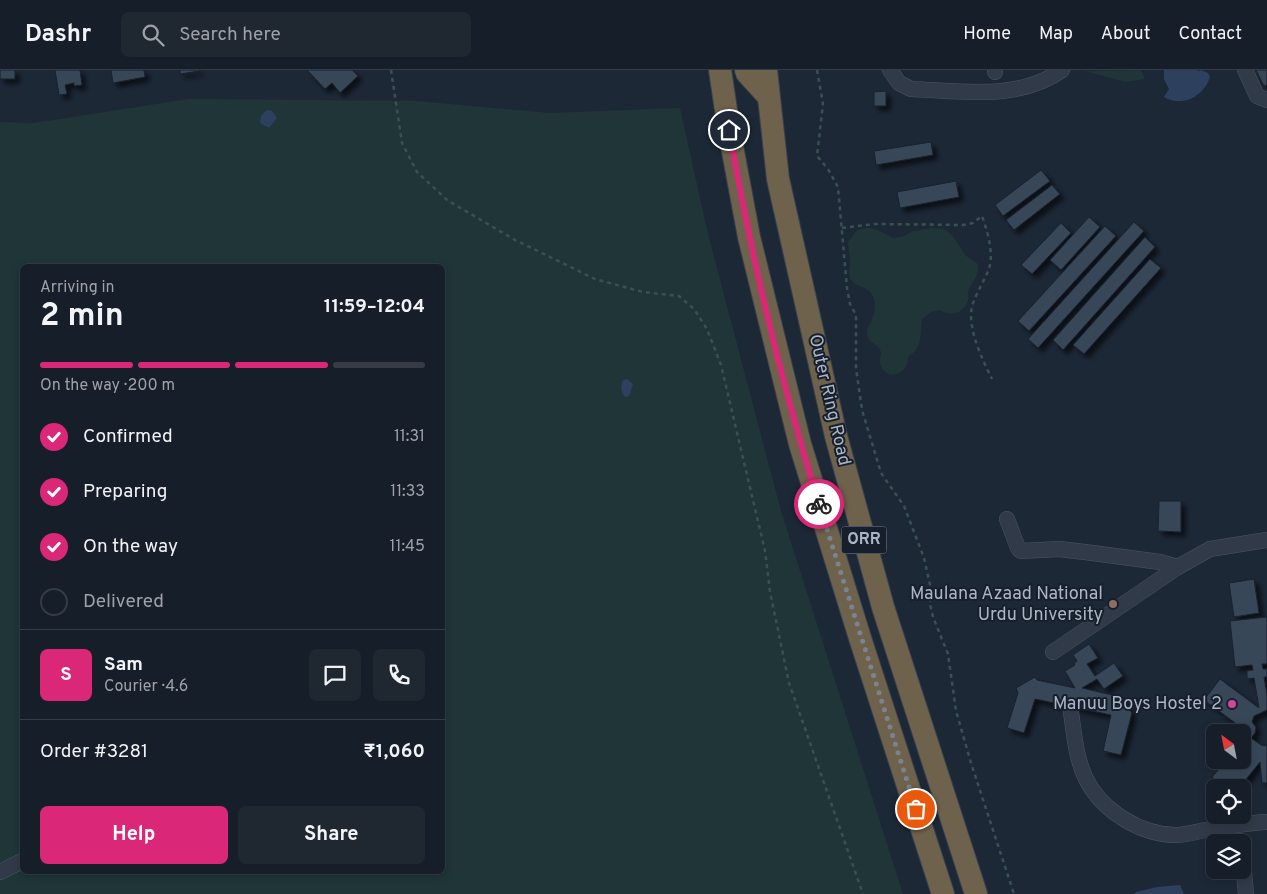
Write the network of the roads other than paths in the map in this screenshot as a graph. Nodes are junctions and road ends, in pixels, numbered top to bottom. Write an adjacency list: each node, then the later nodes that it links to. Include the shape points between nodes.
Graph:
1 (720, 70): 10 (highway, Outer Ring Road / ORR)
2 (733, 70): 10 (highway, via 734,82)
3 (746, 70): 8 (highway)
4 (766, 70): 8 (highway, Outer Ring Road / ORR)
5 (890, 70): 6 (street, via 899,84 911,89 997,92 1022,88)
6 (1062, 70)
7 (1245, 70): 9 (street, via 1257,96)
8 (768, 96): 24 (highway, Outer Ring Road / ORR, via 778,179 836,436 883,607)
9 (1267, 100)
10 (726, 108): 23 (highway, Outer Ring Road / ORR, via 749,237 800,444)
11 (1007, 519): 13 (street, via 1021,551 1059,549)
12 (1267, 540): 13 (street, via 1210,549)
13 (1178, 567): 14 (street)
14 (1053, 652)
15 (1070, 712): 18 (street, via 1086,779 1109,807 1133,825 1152,833 1177,835)
16 (1267, 822): 17 (street)
17 (1251, 823)
18 (1241, 824): 19 (street)
19 (1242, 834)
20 (20, 862): 21 (street)
21 (0, 872)
22 (1245, 879): 25 (street)
23 (943, 894)
24 (976, 894)
25 (1246, 894)

